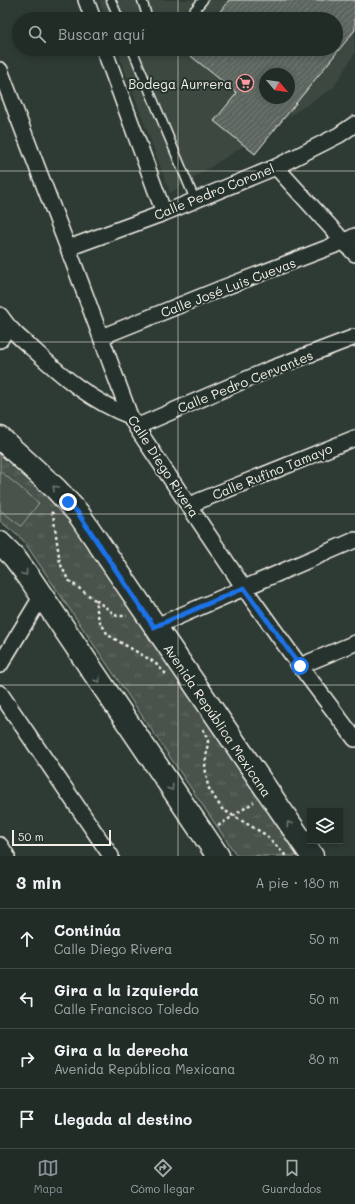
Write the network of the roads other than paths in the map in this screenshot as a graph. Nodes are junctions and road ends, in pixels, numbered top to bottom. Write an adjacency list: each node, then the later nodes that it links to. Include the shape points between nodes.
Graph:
1 (86, 0): 5 (street)
2 (111, 0): 6 (lane)
3 (142, 0): 7 (lane)
4 (203, 0): 8 (lane)
5 (90, 12)
6 (116, 12)
7 (146, 12)
8 (193, 12)
9 (107, 56): 15 (street)
10 (135, 56): 14 (lane)
11 (0, 70): 17 (street, Calle Diego Rivera)
12 (355, 124): 13 (street, Calle Pedro Coronel, via 339,135)
13 (276, 167): 14 (street, Calle Pedro Coronel); 16 (street)
14 (195, 200): 15 (street, Calle Pedro Coronel)
15 (164, 212): 17 (street, Calle Pedro Coronel)
16 (349, 239): 18 (street); 20 (street, Calle José Luis Cuevas)
17 (68, 248): 20 (street, Calle Diego Rivera)
18 (355, 254)
19 (3, 327): 22 (street, via 80,389)
20 (101, 337): 22 (street, Calle Diego Rivera)
21 (355, 337): 22 (street, Calle Pedro Cervantes)
22 (133, 421): 25 (street, Calle Diego Rivera)
23 (0, 438): 30 (main road, Avenida República Mexicana, one-way to 23, via 73,507)
24 (355, 438): 25 (street, Calle Rufino Tamayo)
25 (189, 505): 28 (street, Calle Diego Rivera)
26 (355, 540): 28 (street)
27 (0, 543): 29 (main road, one-way to 29, via 14,557)
28 (244, 588): 30 (street); 33 (street, Calle Diego Rivera)
29 (41, 597): 32 (street); 39 (main road, one-way to 39)
30 (154, 627): 40 (main road, Avenida República Mexicana, one-way to 30)
31 (355, 644): 33 (street)
32 (0, 665)
33 (300, 666): 35 (street, Calle Diego Rivera)
34 (0, 693): 38 (street)
35 (355, 739)
36 (0, 845): 37 (street)
37 (8, 856)
38 (111, 856)
39 (218, 856)
40 (312, 856)

